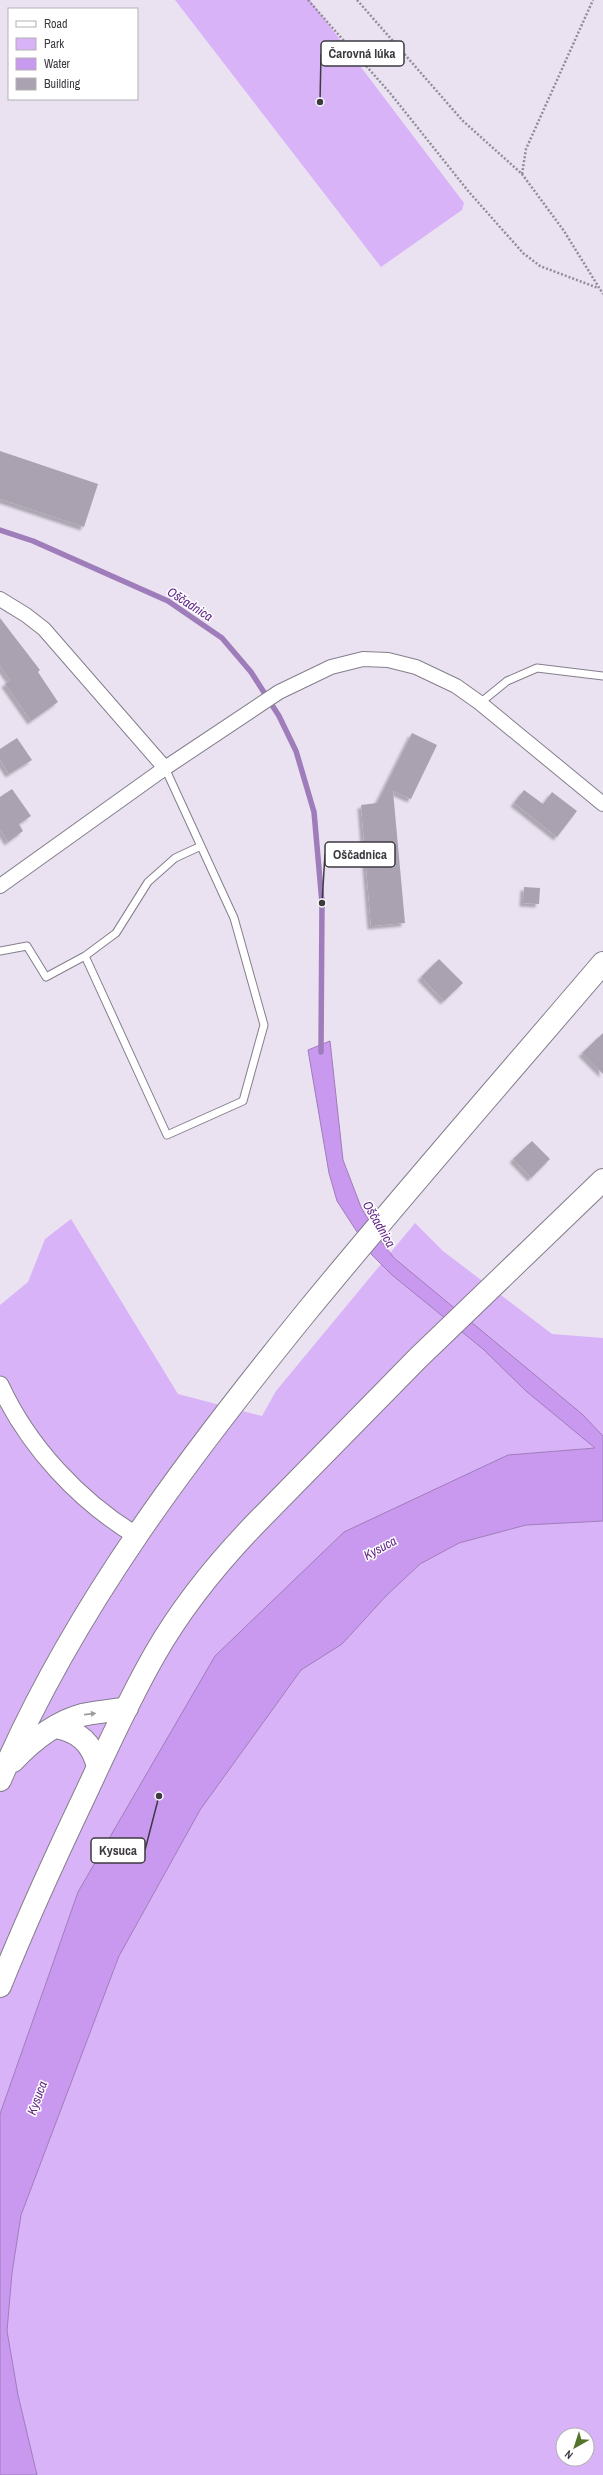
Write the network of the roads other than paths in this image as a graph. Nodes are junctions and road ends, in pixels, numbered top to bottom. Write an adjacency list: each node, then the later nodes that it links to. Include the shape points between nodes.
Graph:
1 (3, 604): 4 (street, via 26,614 57,643)
2 (603, 676): 3 (lane, via 537,668 507,681)
3 (480, 703): 4 (street, via 428,671 402,663 372,659 337,665 280,692); 5 (street)
4 (165, 768): 6 (lane); 7 (street)
5 (603, 804)
6 (201, 846): 9 (lane, via 175,858 148,882 116,933); 9 (lane, via 234,918 264,1025 243,1101 167,1135)
7 (0, 886)
8 (0, 951): 9 (lane, via 26,946 46,977)
9 (85, 956)
10 (603, 963): 13 (main road, via 267,1361 184,1468)
11 (603, 1180): 14 (main road, via 418,1358 233,1547 185,1608 159,1647)
12 (0, 1385): 13 (street, via 11,1410 36,1446 96,1508)
13 (137, 1536): 17 (main road, via 66,1651 28,1720)
14 (127, 1708): 15 (main road, one-way to 14, via 82,1715); 16 (main road)
15 (55, 1727): 16 (main road, via 79,1735 95,1755); 17 (main road, via 22,1752)
16 (98, 1768): 18 (main road, via 26,1922)
17 (2, 1776)
18 (0, 1986)

